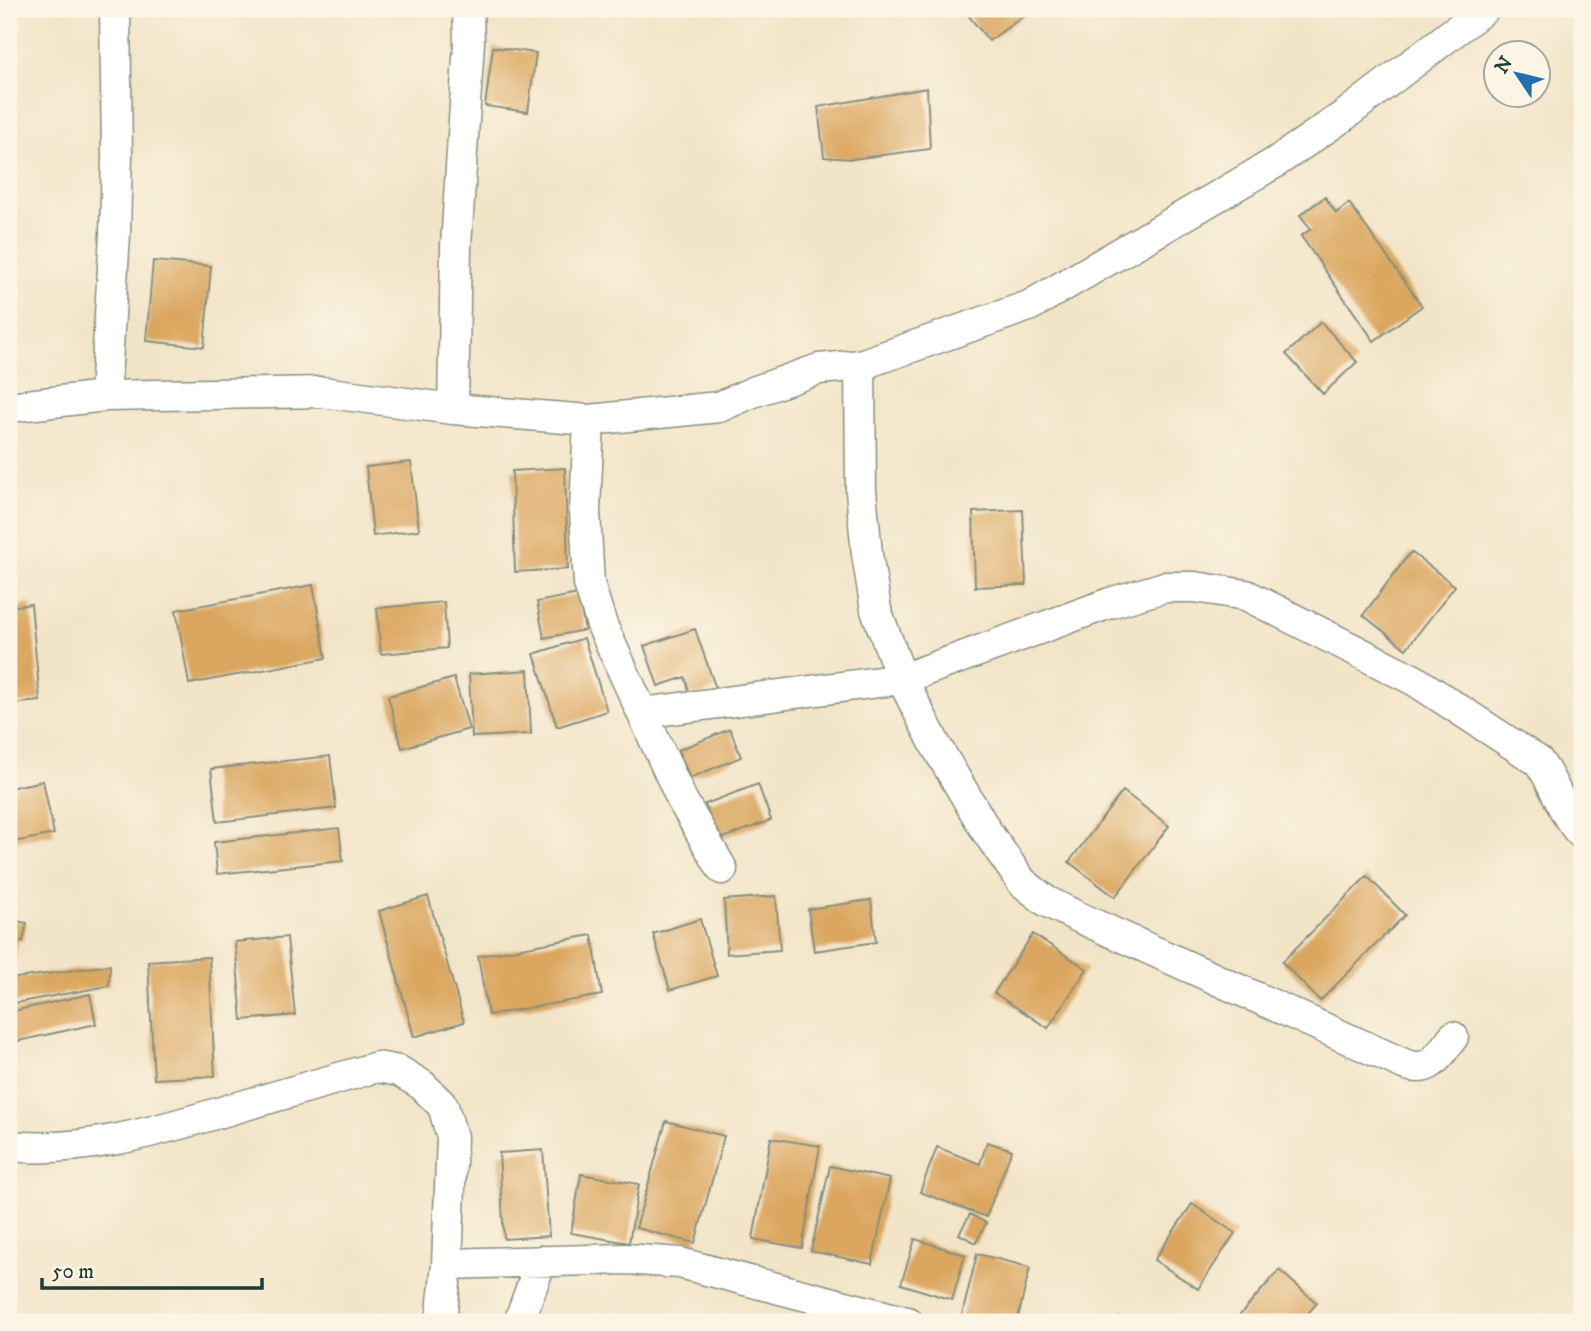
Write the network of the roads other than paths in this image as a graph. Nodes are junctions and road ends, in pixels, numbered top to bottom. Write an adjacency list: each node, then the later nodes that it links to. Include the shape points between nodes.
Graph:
1 (115, 9): 5 (street, via 116,207)
2 (468, 9): 7 (street)
3 (1484, 9): 4 (street, via 1273,164 1106,263 1029,306)
4 (860, 365): 8 (street, via 819,369 719,407); 9 (street, via 861,491 867,554 877,610)
5 (105, 396): 6 (street); 7 (street, via 322,392)
6 (9, 407)
7 (453, 410): 8 (street)
8 (589, 420): 10 (street, via 585,511 589,584 602,625)
9 (902, 679): 10 (street); 11 (street, via 1165,587 1246,596 1414,680 1530,755 1545,769); 13 (street, via 987,832 1022,882 1046,901 1406,1065 1429,1066)
10 (642, 713): 12 (street, via 682,800)
11 (1582, 834)
12 (722, 870)
13 (1453, 1037)
14 (9, 1146): 16 (street, via 40,1149 99,1143 377,1067 399,1071 443,1106 452,1137)
15 (541, 1261): 16 (street); 18 (street); 19 (street, via 680,1263)
16 (447, 1264): 17 (street)
17 (442, 1322)
18 (519, 1322)
19 (906, 1322)

